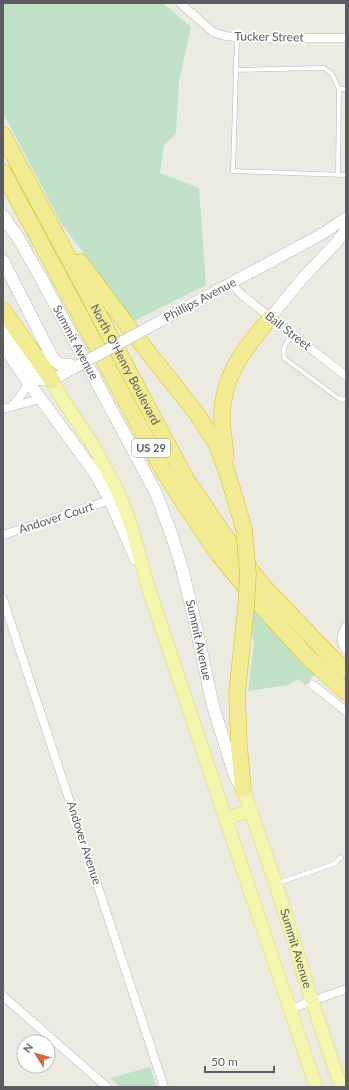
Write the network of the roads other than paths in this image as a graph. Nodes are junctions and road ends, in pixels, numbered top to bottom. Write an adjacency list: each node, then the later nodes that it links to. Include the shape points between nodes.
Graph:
1 (180, 3): 2 (street, Tucker Street, via 213,32)
2 (237, 37): 3 (street, Tucker Street); 4 (lane)
3 (346, 38)
4 (236, 70): 5 (lane, via 324,68 332,74); 9 (lane, via 233,171)
5 (339, 89): 6 (lane); 9 (lane)
6 (346, 89)
7 (3, 135): 13 (highway, North O'Henry Boulevard / US 29)
8 (3, 172): 38 (highway, North O'Henry Boulevard / US 29, via 182,502 219,555 263,608)
9 (338, 175): 10 (lane)
10 (346, 175)
11 (3, 216): 40 (main road, Summit Avenue, via 42,280 156,493 182,568 213,706 235,776)
12 (346, 218): 16 (street, Phillips Avenue, via 322,234)
13 (49, 221): 29 (highway, via 197,414 217,445); 36 (highway, North O'Henry Boulevard / US 29, via 186,479 236,552 266,589)
14 (346, 230): 18 (street)
15 (3, 261): 22 (main road, via 53,359 59,364)
16 (232, 283): 18 (street, Ball Street, via 243,296); 22 (street, Phillips Avenue, bridge)
17 (3, 310): 24 (highway)
18 (270, 318): 20 (street, Ball Street); 29 (highway, via 235,364 229,377 222,412)
19 (3, 331): 24 (main road, via 37,377)
20 (293, 335): 23 (street, Ball Street); 26 (lane, via 283,351 284,358 338,398)
21 (3, 345): 25 (main road, Summit Avenue)
22 (77, 366): 24 (street, Phillips Avenue)
23 (346, 376)
24 (52, 380): 32 (main road, Summit Avenue, via 93,444 117,490 130,522)
25 (29, 383): 27 (main road, Summit Avenue); 28 (street, via 19,398)
26 (346, 398)
27 (40, 399): 28 (street); 30 (main road, Summit Avenue, via 95,473)
28 (6, 408)
29 (228, 475): 40 (highway, bridge, via 244,529 248,574 237,693)
30 (110, 500): 31 (street, Andover Court); 32 (main road, Summit Avenue)
31 (3, 535)
32 (149, 590): 42 (main road, Summit Avenue)
33 (3, 599): 50 (street, Andover Avenue)
34 (346, 626): 35 (street, via 342,634)
35 (345, 649)
36 (346, 671)
37 (313, 684): 39 (street)
38 (346, 692)
39 (346, 711)
40 (243, 789): 41 (main road, Summit Avenue)
41 (250, 811): 42 (main road); 44 (main road, Summit Avenue)
42 (227, 818): 48 (main road, Summit Avenue)
43 (341, 857): 44 (lane, via 334,864)
44 (276, 884): 47 (main road, Summit Avenue)
45 (346, 989): 47 (street)
46 (3, 996): 49 (street)
47 (312, 1001): 48 (street); 52 (main road, Summit Avenue)
48 (290, 1009): 51 (main road, Summit Avenue)
49 (107, 1087)
50 (164, 1087)
51 (316, 1087)
52 (341, 1087)

